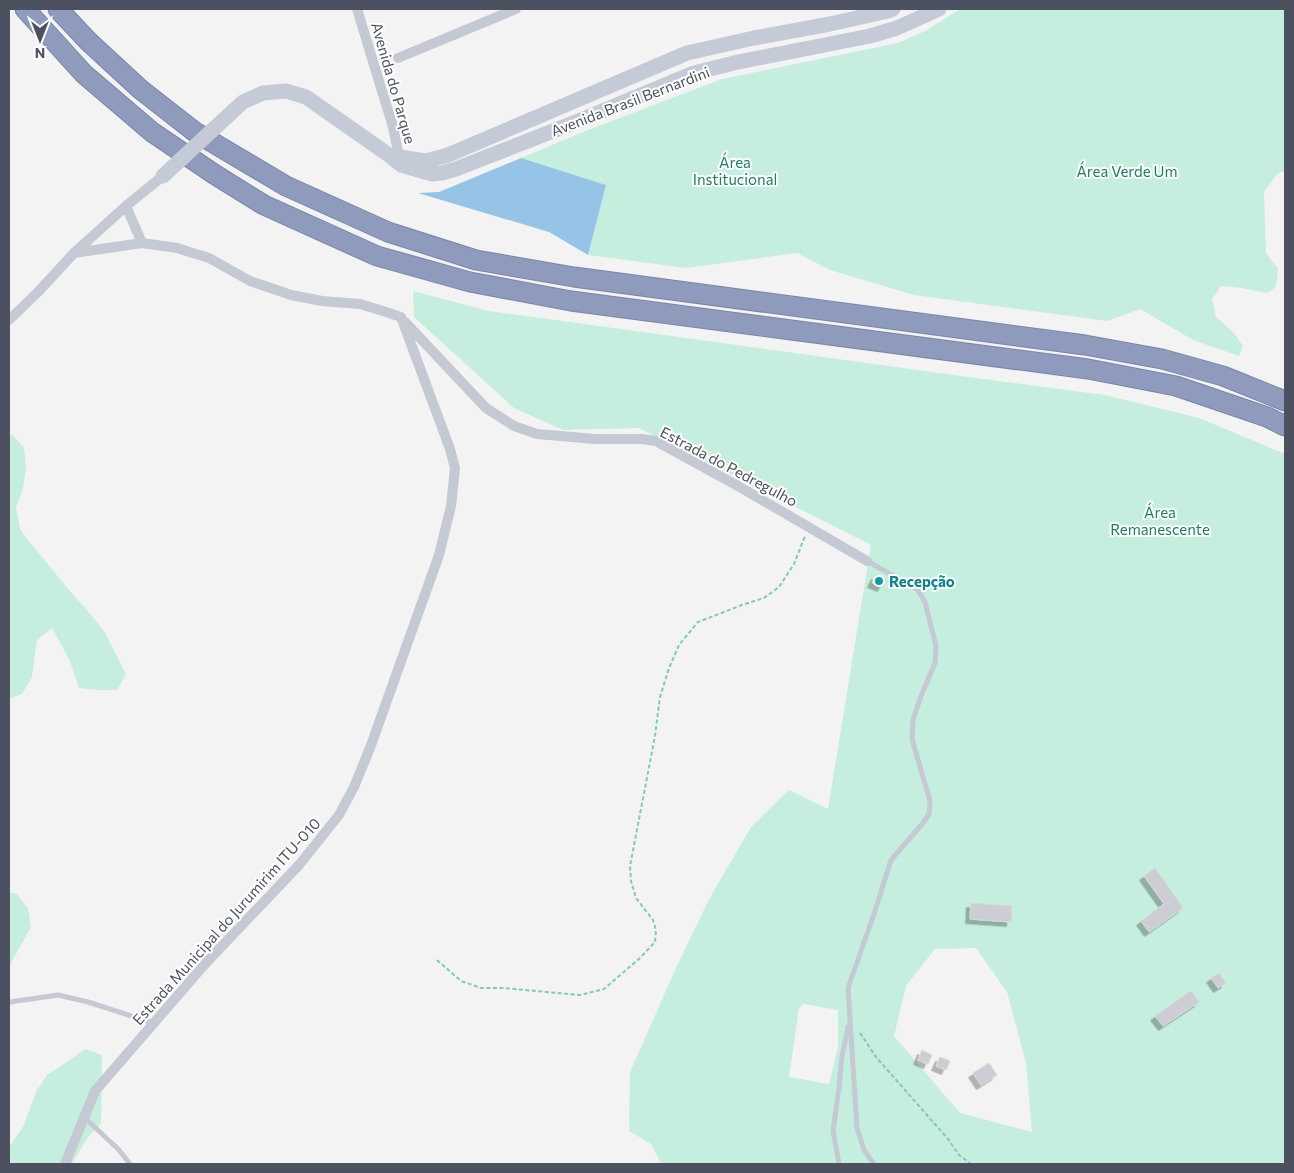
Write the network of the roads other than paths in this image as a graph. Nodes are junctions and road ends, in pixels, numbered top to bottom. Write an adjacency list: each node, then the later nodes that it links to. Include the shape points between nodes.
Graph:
1 (26, 9): 16 (highway, via 84,74 152,132 264,205 377,256 470,282 571,301 1078,368 1176,386)
2 (58, 9): 15 (highway, via 140,89 195,132 286,186 388,232 476,260 574,277 1085,345 1162,359 1223,376)
3 (357, 9): 8 (street, Avenida do Parque, via 393,127)
4 (516, 9): 7 (street)
5 (893, 9): 8 (street, Avenida Brasil Bernardini, via 687,53 448,155 426,161)
6 (938, 9): 8 (street, Avenida Brasil Bernardini, via 898,28 870,36 694,74 442,173 432,174)
7 (398, 58)
8 (395, 158): 9 (street, Avenida Brasil Bernardini, bridge, via 306,97 286,91 263,93 243,102)
9 (163, 176): 10 (street)
10 (126, 206): 11 (street); 12 (street)
11 (142, 243): 12 (street); 13 (street, via 177,248 209,258 250,281 291,295 360,304)
12 (74, 253): 14 (street)
13 (400, 317): 17 (street, Estrada do Pedregulho, via 486,408 514,426 537,434 656,441); 20 (street, Estrada Municipal do Jurumirim ITU-010, via 455,468 451,506 439,555 370,748 339,815 300,865 205,964)
14 (9, 320)
15 (1285, 400)
16 (1285, 426)
17 (867, 561): 19 (lane, via 917,589 925,602 936,646 935,663 913,720 912,739 930,801 929,814 891,860 848,988)
18 (9, 1003): 20 (lane, via 58,995)
19 (850, 1018): 24 (lane, via 833,1131); 25 (lane, via 857,1128 864,1150)
20 (154, 1024): 21 (street, Estrada Municipal do Jurumirim ITU-010, via 95,1091)
21 (84, 1117): 22 (street, Estrada Municipal do Jurumirim ITU-010); 23 (lane)
22 (64, 1164)
23 (130, 1164)
24 (839, 1164)
25 (874, 1164)

